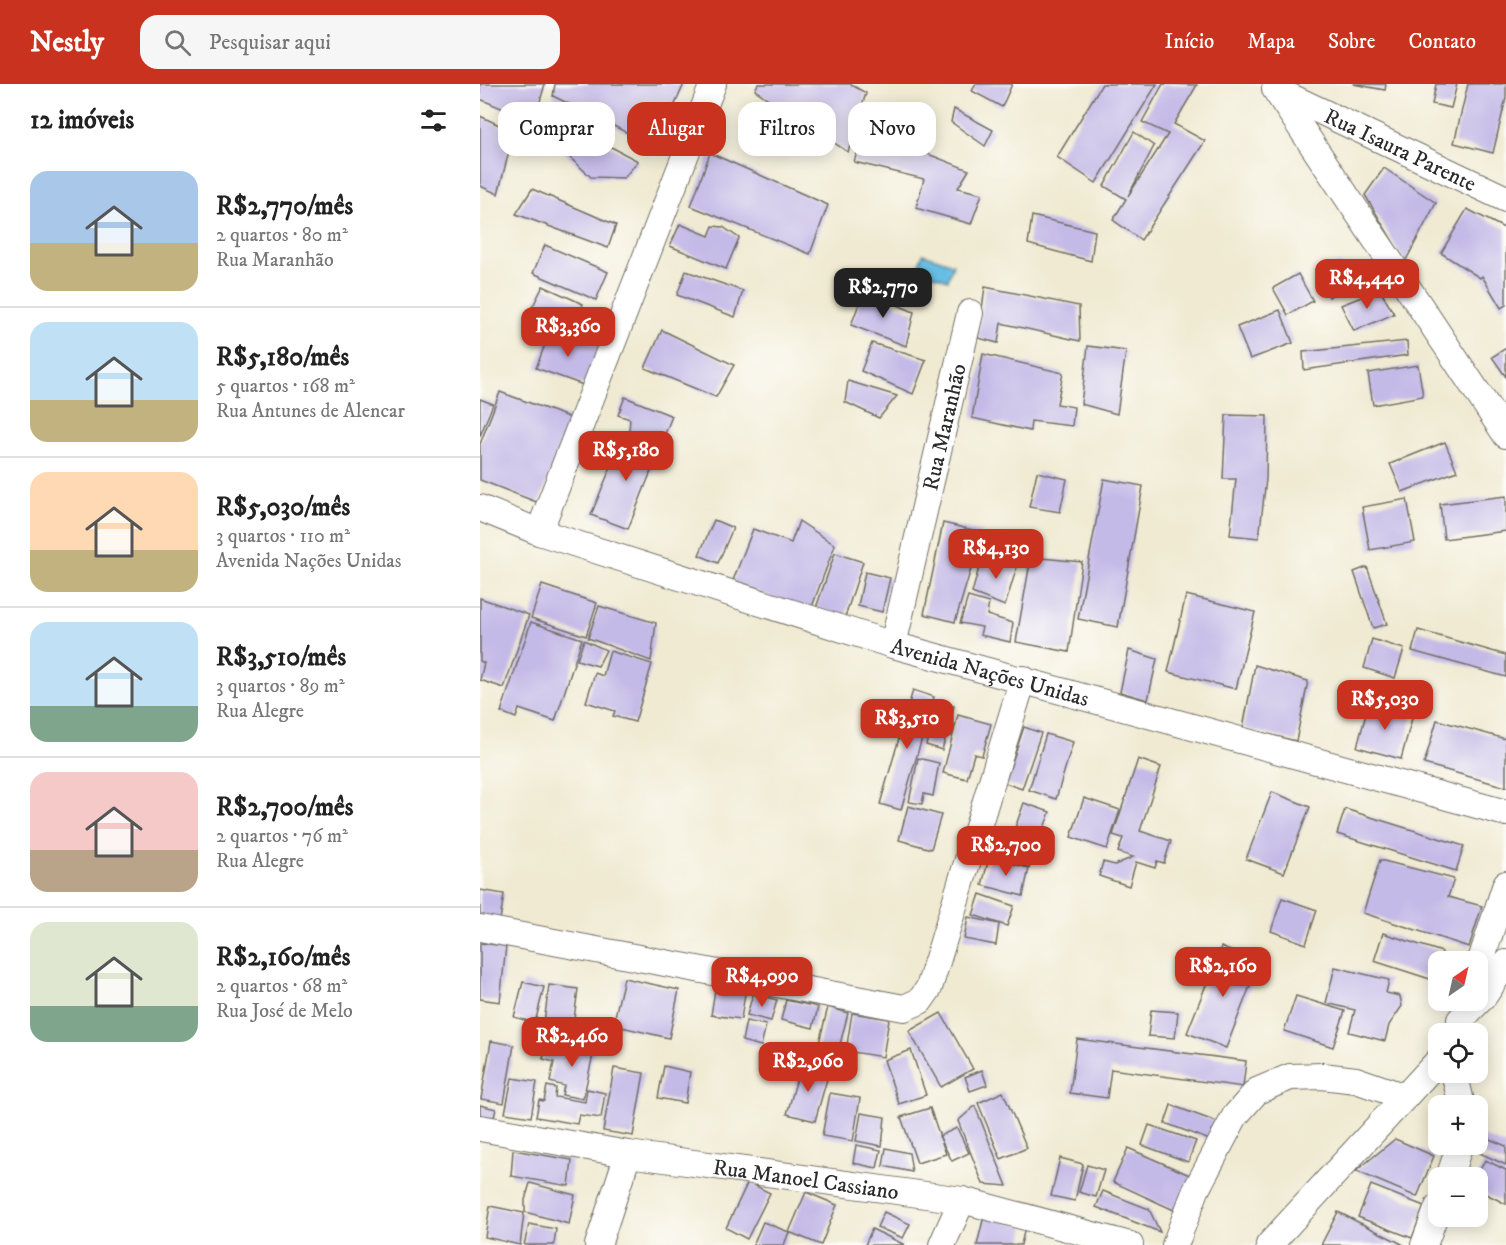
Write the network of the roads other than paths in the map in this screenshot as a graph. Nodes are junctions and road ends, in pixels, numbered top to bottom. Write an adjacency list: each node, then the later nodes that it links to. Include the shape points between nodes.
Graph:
1 (713, 84): 7 (street)
2 (1270, 87): 3 (street, Rua Isaura Parente); 5 (street)
3 (1506, 199)
4 (970, 313): 8 (street, Rua Maranhão)
5 (1506, 435)
6 (480, 508): 7 (street, Avenida Nações Unidas)
7 (539, 532): 8 (street, Avenida Nações Unidas)
8 (893, 645): 9 (street, Avenida Nações Unidas)
9 (1023, 679): 10 (street, Avenida Nações Unidas); 12 (street, via 929,988 920,1001 904,1008)
10 (1506, 813)
11 (1506, 884): 13 (street)
12 (480, 928)
13 (1484, 951)
14 (1506, 963): 15 (street, via 1484,996)
15 (1461, 1018)
16 (1428, 1072): 17 (street)
17 (1405, 1097): 25 (street, via 1356,1080 1322,1076 1290,1077 1257,1091 1234,1116 1196,1190); 26 (street)
18 (480, 1128): 19 (street, Rua Manoel Cassiano)
19 (628, 1154): 20 (street, Rua Manoel Cassiano); 22 (street)
20 (962, 1200): 23 (street); 24 (street, Rua Manoel Cassiano)
21 (1431, 1227): 27 (street)
22 (598, 1245)
23 (942, 1245)
24 (1130, 1245)
25 (1175, 1245)
26 (1269, 1245)
27 (1424, 1245)

